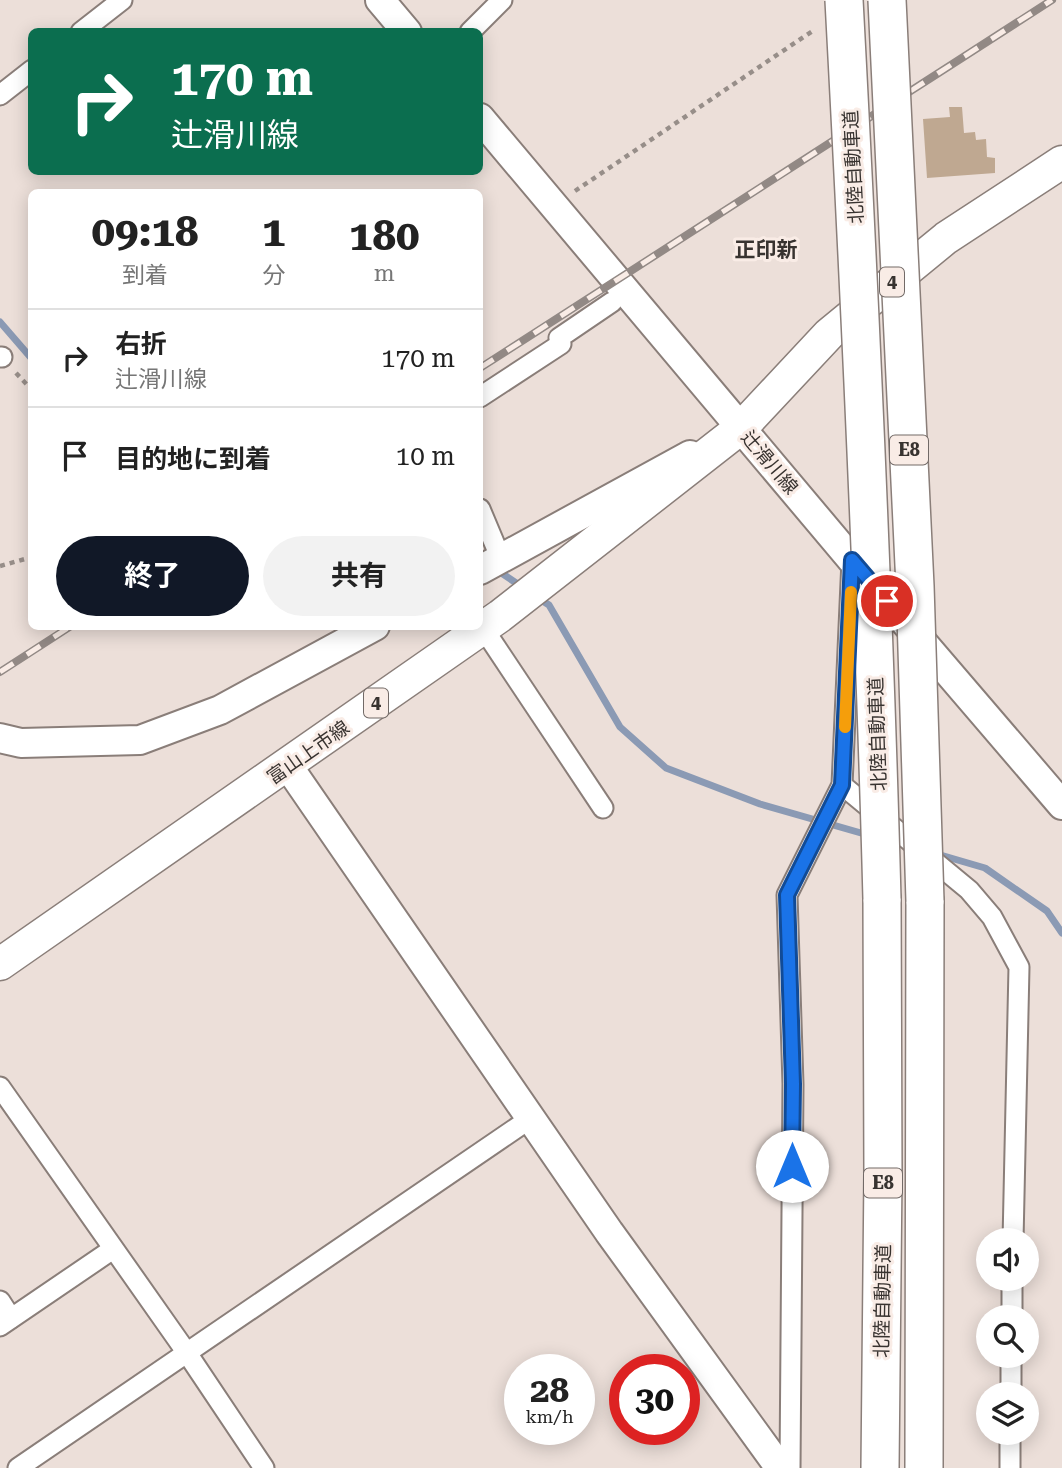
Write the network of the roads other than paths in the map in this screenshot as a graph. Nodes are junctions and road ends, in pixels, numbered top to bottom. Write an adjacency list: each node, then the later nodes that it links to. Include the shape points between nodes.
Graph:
1 (122, 0): 6 (street)
2 (380, 0): 7 (street)
3 (502, 0): 8 (street)
4 (844, 0): 39 (highway, 北陸自動車道 / E8, bridge, via 865,391 882,898)
5 (887, 0): 40 (highway, E8, bridge, via 915,572 925,901)
6 (86, 28)
7 (404, 28)
8 (474, 28)
9 (28, 73): 10 (street)
10 (0, 95)
11 (483, 122): 15 (street, 辻滑川線)
12 (1062, 162): 15 (main road, 4, via 946,238 829,334)
13 (612, 302): 14 (street, via 559,338 561,344)
14 (483, 395)
15 (742, 427): 17 (street, 辻滑川線); 18 (street); 19 (main road, 富山上市線 / 4)
16 (483, 526): 18 (street)
17 (852, 560): 24 (street); 25 (street, 辻滑川線)
18 (490, 564)
19 (483, 628): 26 (street)
20 (368, 630): 22 (street, via 220,710 140,740)
21 (480, 630): 23 (main road, 富山上市線 / 4)
22 (11, 741)
23 (288, 766): 27 (main road, 富山上市線 / 4); 29 (street)
24 (842, 785): 30 (street, via 969,890 992,918 1019,967); 38 (street, via 787,895 793,1084)
25 (1062, 804)
26 (603, 808)
27 (0, 964)
28 (0, 1087): 31 (street)
29 (531, 1118): 33 (street); 37 (street)
30 (1013, 1228)
31 (113, 1248): 32 (street); 33 (street)
32 (4, 1315)
33 (187, 1353): 35 (street); 36 (street)
34 (1010, 1445): 41 (street)
35 (18, 1468)
36 (264, 1468)
37 (779, 1468)
38 (790, 1468)
39 (880, 1468)
40 (924, 1468)
41 (1010, 1468)

